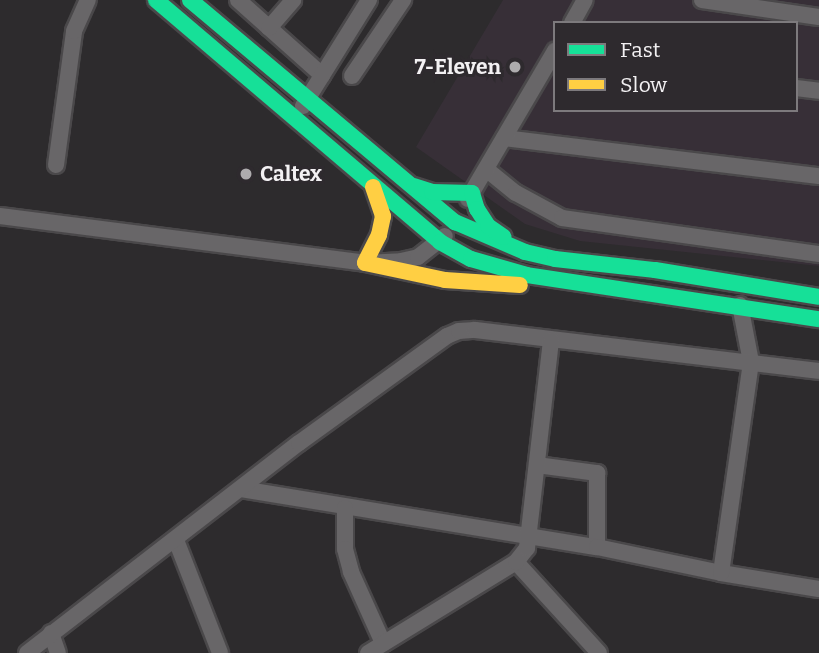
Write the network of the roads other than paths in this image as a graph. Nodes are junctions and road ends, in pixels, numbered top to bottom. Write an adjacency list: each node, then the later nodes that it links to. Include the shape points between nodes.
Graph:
1 (88, 0): 21 (street, via 74,31)
2 (156, 0): 19 (main road)
3 (190, 0): 18 (main road)
4 (239, 0): 12 (street)
5 (293, 0): 12 (street)
6 (369, 0): 14 (street)
7 (403, 0): 15 (street)
8 (585, 0): 11 (street)
9 (702, 0): 10 (street)
10 (819, 17)
11 (573, 21)
12 (269, 27): 14 (street)
13 (553, 56): 20 (street)
14 (322, 75): 18 (street)
15 (352, 76)
16 (798, 88): 17 (street)
17 (819, 91)
18 (307, 100): 19 (street); 24 (main road)
19 (295, 120): 25 (main road)
20 (504, 138): 22 (street); 23 (street)
21 (57, 166)
22 (486, 169): 26 (street); 31 (street, via 516,193 562,218)
23 (819, 176)
24 (409, 184): 26 (main road, via 432,192); 28 (main road)
25 (373, 187): 29 (main road); 32 (main road, via 383,216)
26 (472, 193): 28 (street); 30 (main road, via 488,226)
27 (0, 216): 32 (street)
28 (455, 222): 29 (street); 30 (main road)
29 (440, 242): 32 (street, via 418,257); 34 (main road, via 501,270)
30 (525, 252): 33 (main road, via 555,260)
31 (819, 254)
32 (365, 263): 34 (main road, via 405,274 481,283 528,286)
33 (710, 279): 35 (main road); 36 (main road)
34 (566, 280): 37 (main road)
35 (819, 288)
36 (819, 297)
37 (740, 305): 38 (main road); 40 (street)
38 (819, 319)
39 (551, 340): 40 (street); 42 (street); 43 (street, via 475,330 447,336)
40 (751, 362): 41 (street); 49 (street)
41 (819, 371)
42 (537, 465): 45 (street); 47 (street, via 597,472)
43 (241, 489): 44 (street); 46 (street)
44 (345, 508): 45 (street); 52 (street, via 345,549)
45 (529, 536): 47 (street); 48 (street, via 527,548)
46 (176, 540): 51 (street); 55 (street)
47 (597, 547): 49 (street)
48 (516, 562): 52 (street); 56 (street)
49 (721, 573): 50 (street)
50 (819, 589)
51 (51, 634): 53 (street); 54 (street)
52 (377, 649)
53 (27, 653)
54 (58, 653)
55 (220, 653)
56 (599, 653)

